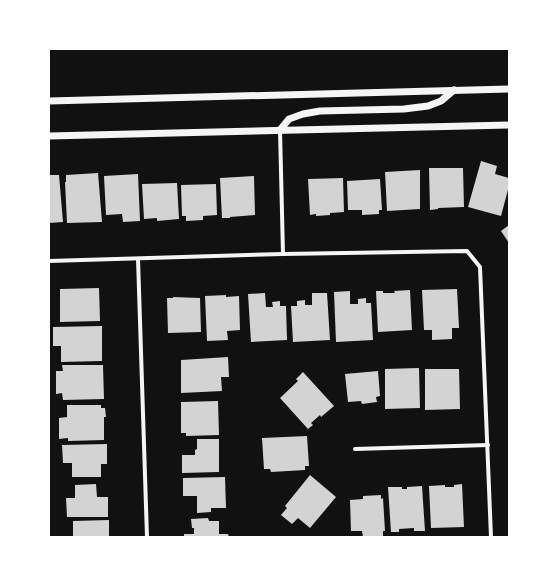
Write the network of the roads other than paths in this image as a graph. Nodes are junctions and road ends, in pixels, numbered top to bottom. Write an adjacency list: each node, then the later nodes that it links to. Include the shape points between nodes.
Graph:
1 (509, 89): 2 (street)
2 (454, 90): 3 (street); 5 (street, via 441,101 428,106 303,114 289,119)
3 (49, 101)
4 (509, 125): 5 (street)
5 (280, 130): 6 (street); 7 (street)
6 (49, 136)
7 (284, 254): 8 (street); 10 (street, via 467,251 480,267)
8 (138, 258): 9 (street); 12 (street)
9 (49, 261)
10 (488, 444): 11 (street); 13 (street)
11 (355, 449)
12 (147, 537)
13 (491, 537)

